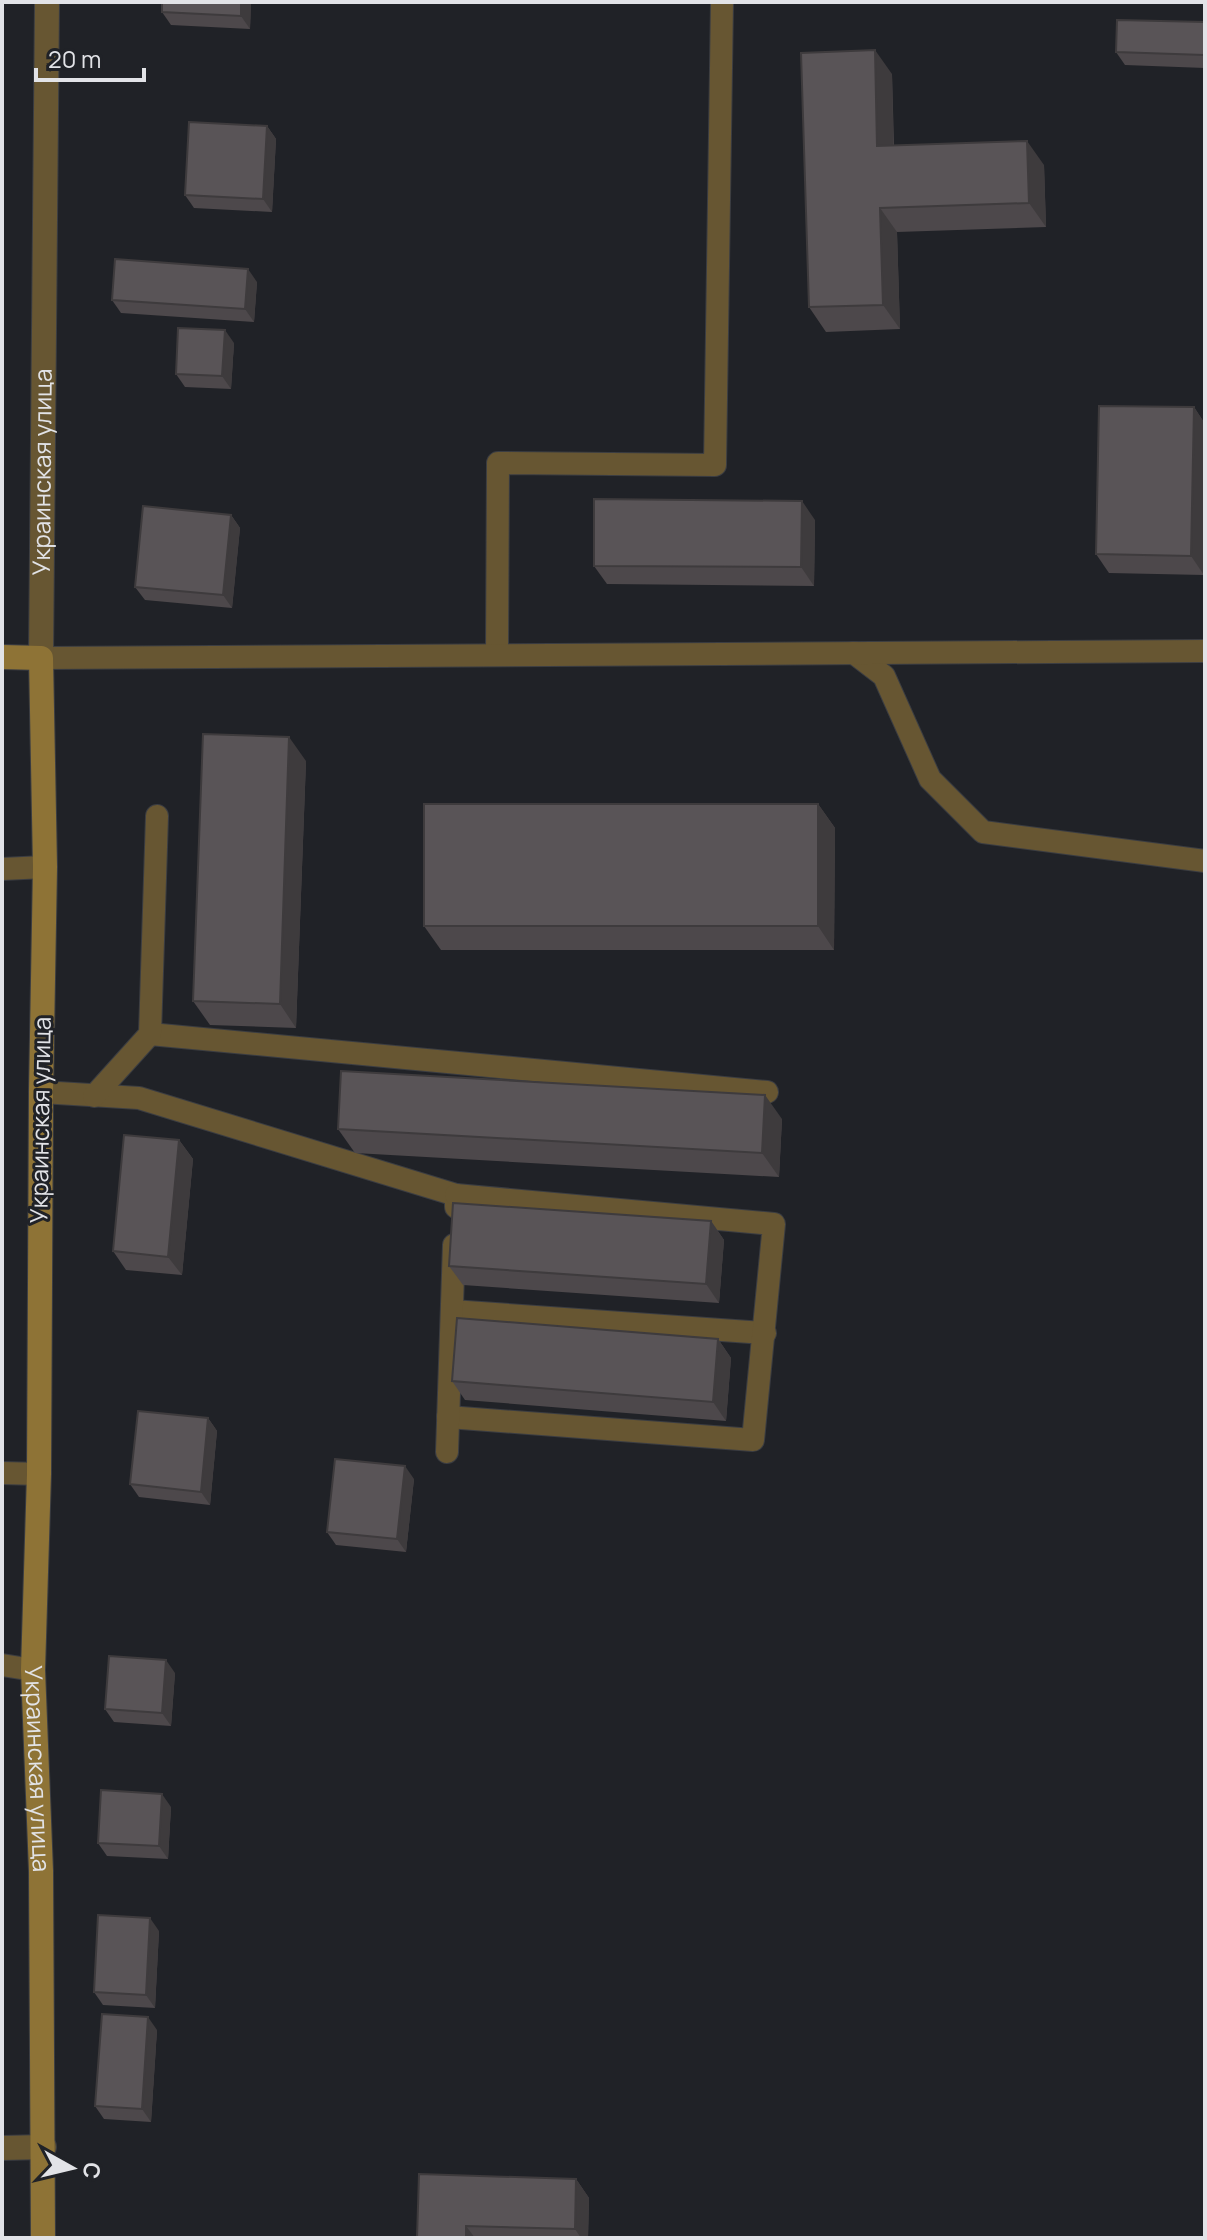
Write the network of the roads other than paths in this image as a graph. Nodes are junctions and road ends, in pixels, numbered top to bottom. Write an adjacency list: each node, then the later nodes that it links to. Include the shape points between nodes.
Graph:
1 (47, 2): 7 (street, Украинская улица)
2 (722, 2): 5 (lane, via 715,465 498,463)
3 (1205, 651): 4 (lane)
4 (854, 653): 5 (lane); 9 (lane, via 884,676 930,779 983,832)
5 (497, 655): 7 (lane)
6 (2, 657): 7 (street)
7 (41, 658): 10 (street, Украинская улица)
8 (157, 816): 12 (lane)
9 (1205, 861)
10 (45, 867): 11 (lane); 13 (street, Украинская улица)
11 (2, 869)
12 (150, 1034): 14 (lane); 15 (lane)
13 (41, 1092): 15 (lane); 22 (street, Украинская улица)
14 (767, 1092)
15 (94, 1096): 16 (lane, via 139,1098)
16 (456, 1195): 17 (lane); 18 (lane, via 774,1224)
17 (452, 1311): 18 (lane); 19 (lane)
18 (765, 1333): 19 (lane, via 753,1440)
19 (448, 1417): 20 (lane)
20 (447, 1452)
21 (2, 1473): 22 (lane)
22 (39, 1474): 24 (street, Украинская улица)
23 (2, 1665): 24 (lane)
24 (33, 1670): 25 (street, Украинская улица)
25 (44, 2147): 26 (street); 27 (street, Украинская улица)
26 (2, 2148)
27 (43, 2238)

